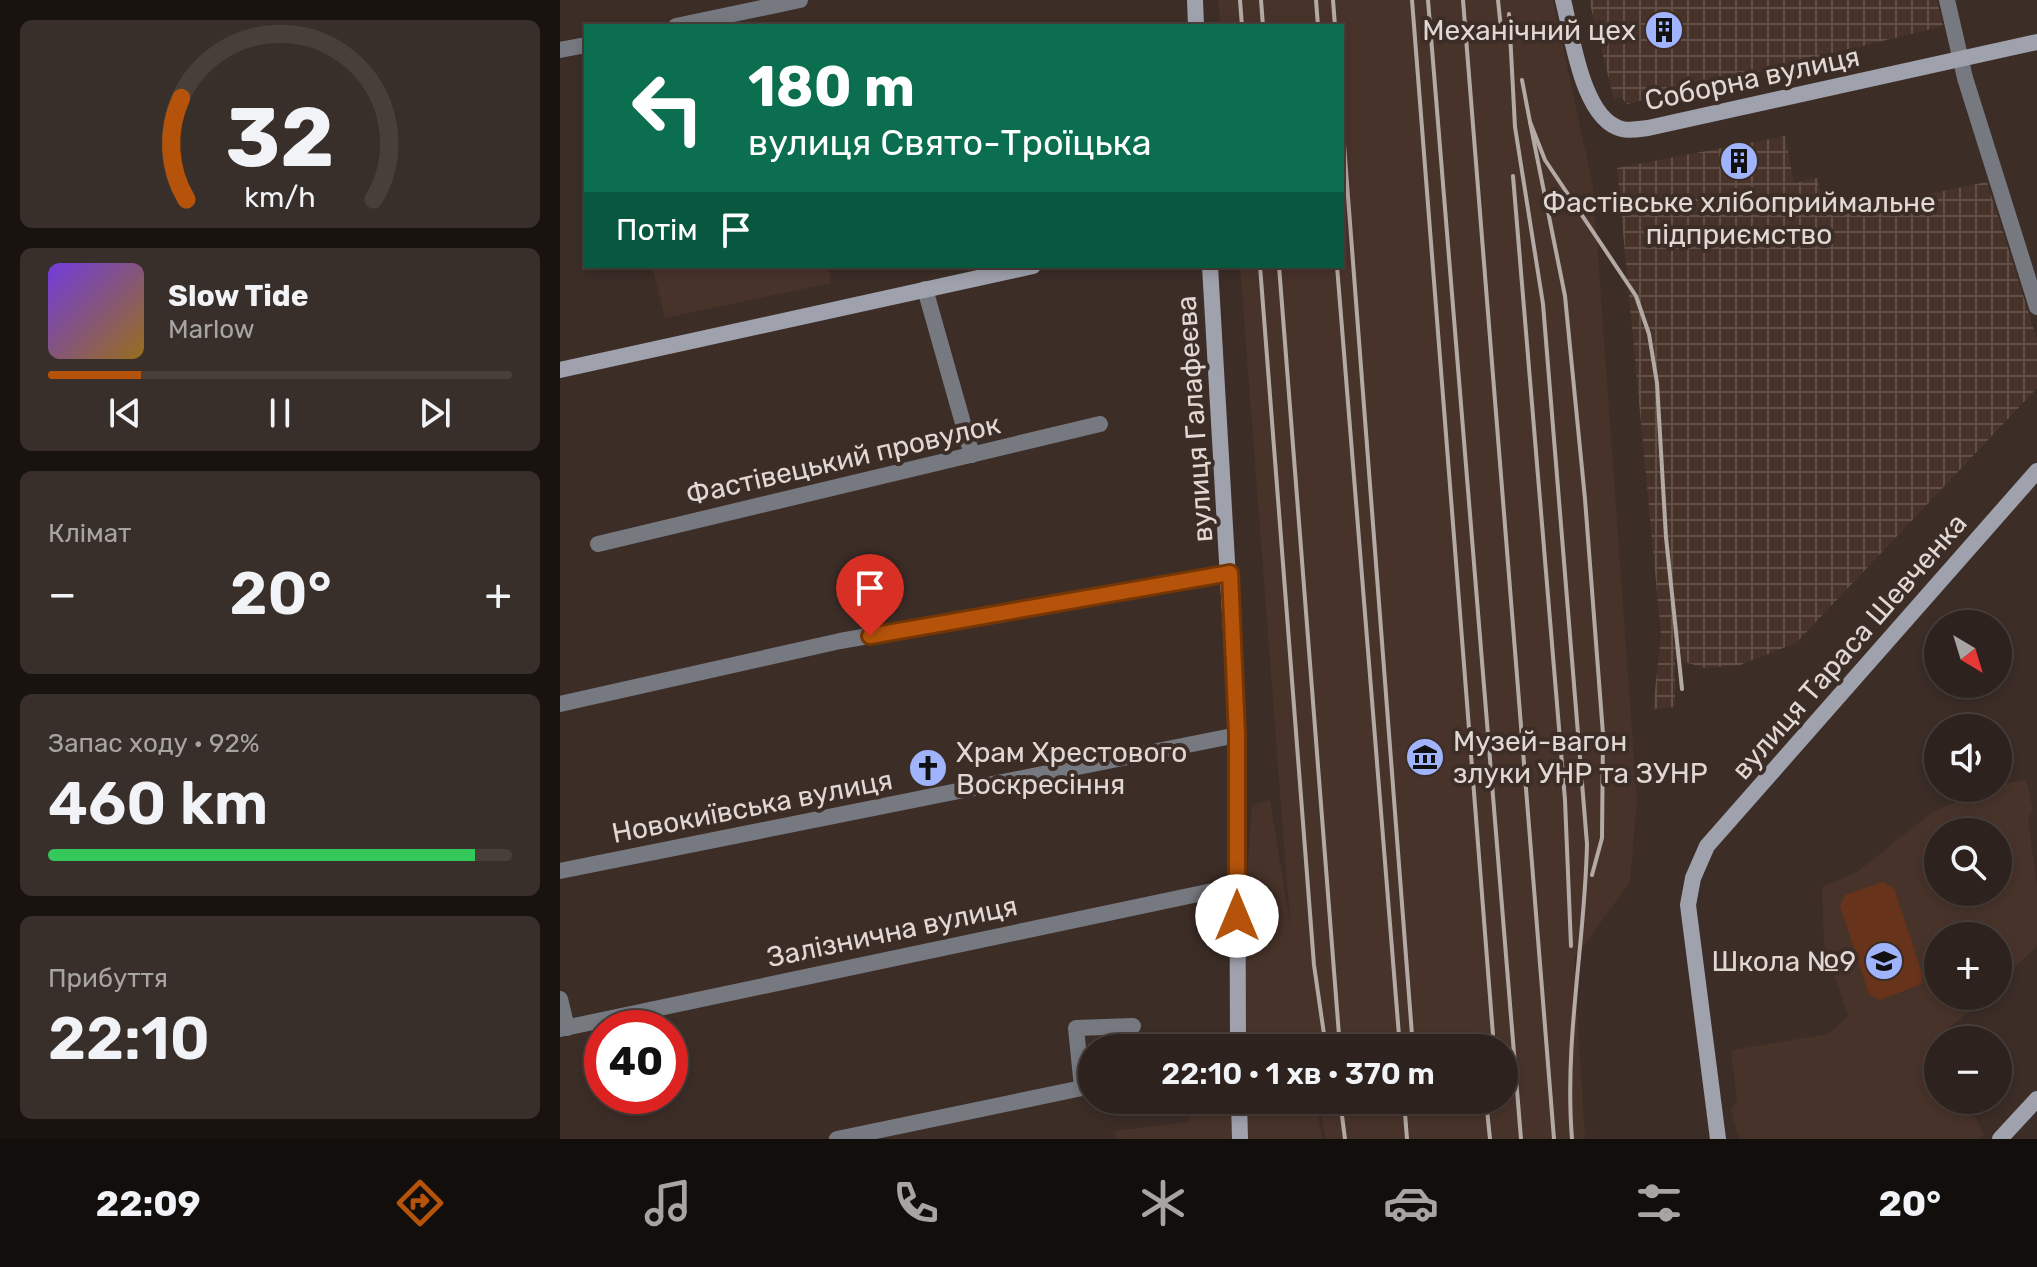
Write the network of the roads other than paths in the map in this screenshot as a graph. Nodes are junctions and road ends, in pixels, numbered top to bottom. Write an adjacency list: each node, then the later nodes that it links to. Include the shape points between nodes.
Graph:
1 (800, 0): 5 (street)
2 (1195, 0): 6 (street)
3 (1563, 0): 10 (street, Соборна вулиця, via 1594,109 1623,129 1648,128)
4 (1947, 0): 10 (street)
5 (686, 24)
6 (1196, 24)
7 (2037, 42): 10 (street, Соборна вулиця)
8 (584, 45): 9 (street)
9 (560, 50)
10 (1960, 59): 14 (street)
11 (1024, 268): 13 (street)
12 (1210, 268): 20 (street, вулиця Галафеєва)
13 (925, 289): 15 (street); 17 (street)
14 (2037, 307)
15 (560, 370)
16 (1100, 424): 17 (street, Фастівецький провулок)
17 (972, 455): 19 (street, Фастівецький провулок)
18 (2037, 471): 34 (street, вулиця Тараса Шевченка, via 1707,846 1688,905)
19 (598, 544)
20 (1230, 573): 21 (street, via 840,641); 22 (street, вулиця Галафеєва)
21 (560, 704)
22 (1237, 735): 23 (street, Новокиївська вулиця); 24 (street, вулиця Галафеєва)
23 (560, 871)
24 (1236, 886): 27 (street, Залізнична вулиця); 28 (street, вулиця Галафеєва)
25 (560, 999): 27 (street)
26 (1133, 1026): 31 (street, via 1076,1028 1082,1088)
27 (563, 1029)
28 (1238, 1034)
29 (2037, 1099): 35 (street)
30 (1239, 1114): 33 (street)
31 (875, 1135): 32 (street)
32 (837, 1139)
33 (1240, 1139)
34 (1718, 1139)
35 (2000, 1139)

